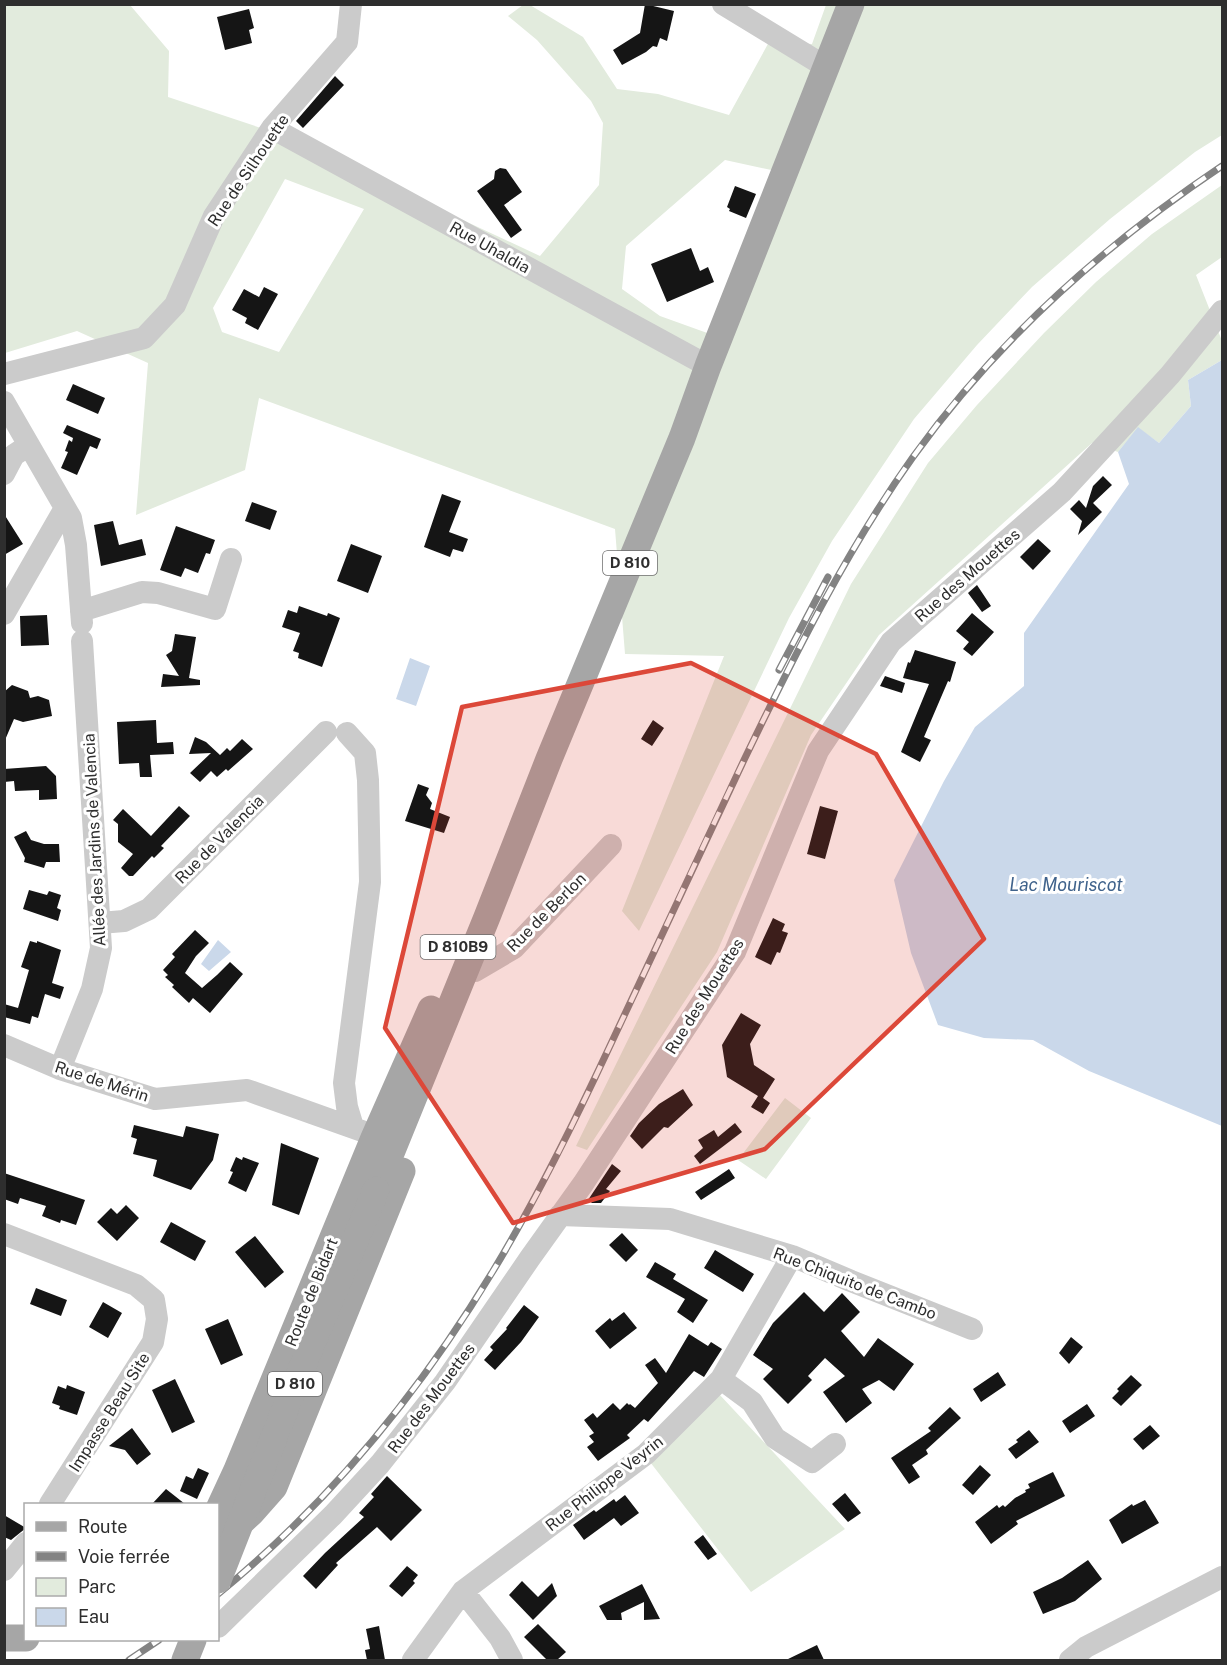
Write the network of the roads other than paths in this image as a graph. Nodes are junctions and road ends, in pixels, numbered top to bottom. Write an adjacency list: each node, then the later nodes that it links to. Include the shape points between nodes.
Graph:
1 (351, 4): 5 (street, Rue de Silhouette, via 347,42)
2 (723, 4): 4 (street)
3 (851, 4): 4 (main road, D 810)
4 (825, 67): 7 (main road, D 810)
5 (272, 128): 7 (street, Rue Uhaldia); 8 (street, Rue de Silhouette, via 214,216 175,305 144,338)
6 (1222, 311): 24 (street, Rue des Mouettes, via 1170,375 1062,492 891,642 818,751 735,952)
7 (708, 366): 16 (main road, D 810)
8 (4, 374)
9 (4, 402): 10 (street, Allée des Jardins de Valencia)
10 (29, 445): 11 (street, via 14,455); 12 (street, Allée des Jardins de Valencia)
11 (4, 474)
12 (65, 508): 14 (street); 15 (street, Allée des Jardins de Valencia, via 76,545)
13 (231, 559): 15 (street, via 215,609 142,592)
14 (4, 614)
15 (82, 625): 19 (street, Allée des Jardins de Valencia)
16 (549, 759): 18 (main road, D 810); 23 (main road, D 810B9)
17 (611, 845): 20 (street, Rue de Berlon, via 514,948)
18 (487, 917): 20 (main road); 35 (main road, D 810, bridge)
19 (100, 923): 22 (street, Allée des Jardins de Valencia, via 100,948 92,989); 23 (street, Rue de Valencia, via 124,921 149,909 337,733 365,753 370,882 344,1083 347,1107)
20 (475, 970): 32 (main road, via 469,1004 433,1098 274,1487)
21 (4, 1045): 22 (street, Rue de Mérin)
22 (60, 1069): 23 (street, Rue de Mérin, via 155,1099 247,1090)
23 (363, 1132): 31 (main road, Route de Bidart / D 810B9)
24 (560, 1215): 26 (street, Rue Chiquito de Cambo, via 670,1220); 38 (street, Rue des Mouettes, via 445,1382 380,1464)
25 (4, 1234): 30 (street, Impasse Beau Site, via 136,1285 154,1300 157,1319 153,1342)
26 (792, 1256): 27 (street, Rue Chiquito de Cambo); 28 (street, Rue Philippe Veyrin)
27 (972, 1329)
28 (721, 1379): 29 (street, via 752,1402 775,1438 812,1462); 37 (street, Rue Philippe Veyrin, via 646,1454)
29 (835, 1444)
30 (51, 1503)
31 (219, 1509)
32 (219, 1542)
33 (24, 1545): 34 (street)
34 (4, 1570)
35 (219, 1577)
36 (1222, 1577): 46 (street, via 1086,1647)
37 (463, 1591): 44 (street, Rue Philippe Veyrin); 45 (street)
38 (219, 1627)
39 (4, 1638): 40 (main road)
40 (24, 1638)
41 (193, 1641): 43 (main road, bridge)
42 (204, 1641): 43 (street)
43 (184, 1660)
44 (413, 1660)
45 (512, 1660)
46 (1070, 1660)

